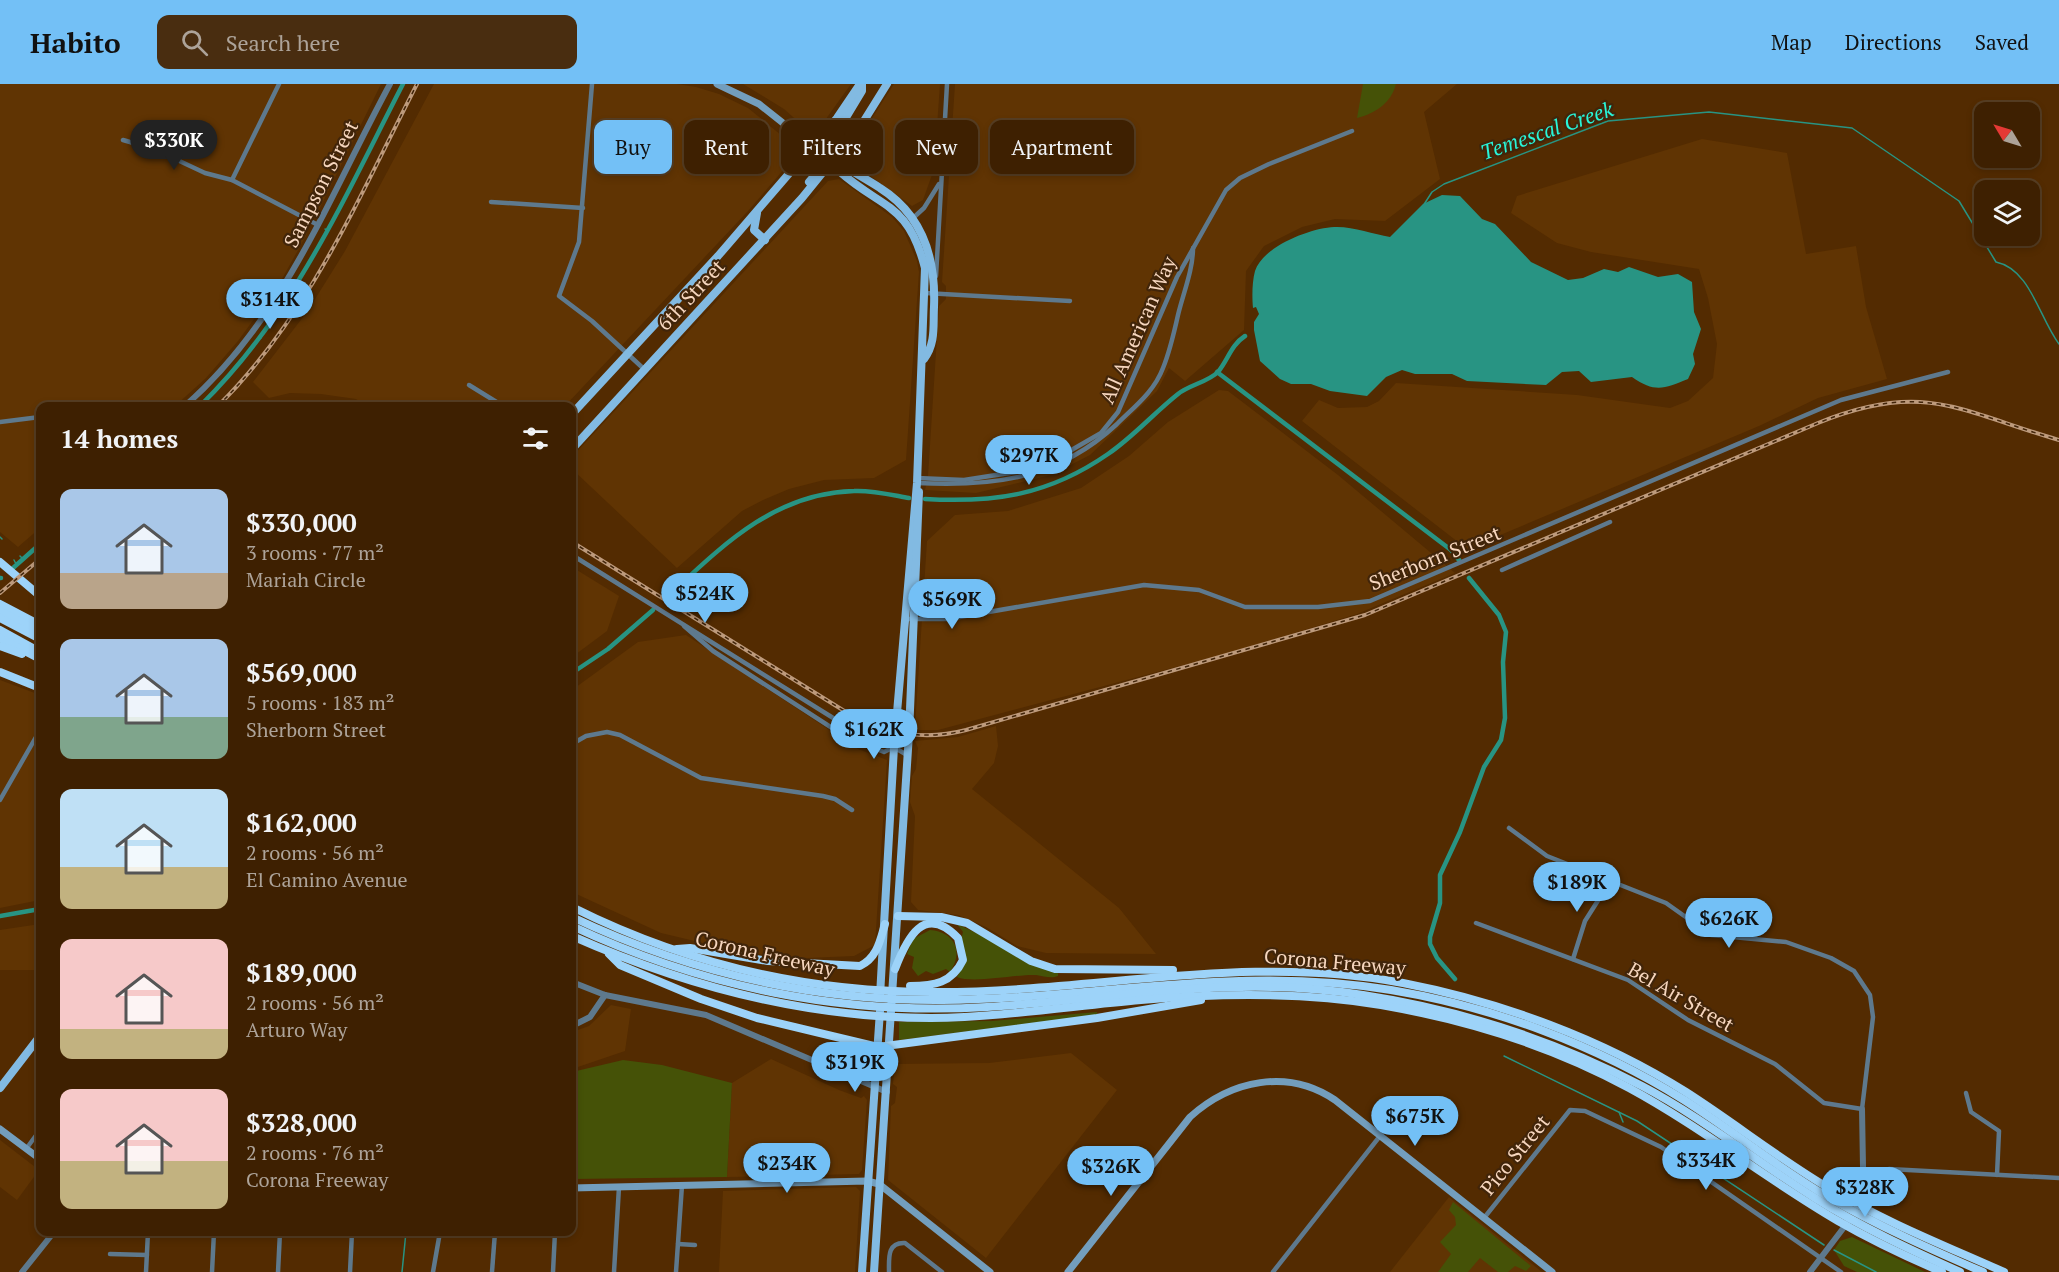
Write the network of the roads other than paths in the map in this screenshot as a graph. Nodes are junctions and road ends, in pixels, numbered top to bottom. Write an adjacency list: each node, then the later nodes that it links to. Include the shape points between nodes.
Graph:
1 (279, 84): 20 (street)
2 (390, 84): 28 (street, Sampson Street)
3 (592, 84): 24 (street)
4 (717, 84): 11 (main road, via 759,104)
5 (861, 84): 8 (main road, 6th Street); 9 (main road, via 862,91)
6 (887, 84): 10 (main road)
7 (947, 84): 21 (street)
8 (833, 120)
9 (844, 120)
10 (864, 120)
11 (781, 121)
12 (1352, 131): 30 (street, All American Way, via 1240,178 1226,190)
13 (123, 140): 20 (street)
14 (788, 174): 25 (main road, 6th Street)
15 (813, 174): 26 (main road)
16 (822, 174): 26 (main road, 6th Street)
17 (842, 174): 27 (main road)
18 (856, 174): 22 (main road)
19 (863, 174): 22 (main road)
20 (232, 180): 28 (street)
21 (940, 181): 27 (street, via 930,201); 32 (street)
22 (878, 186): 27 (main road)
23 (491, 202): 24 (street)
24 (583, 208): 34 (street, via 575,257 559,296)
25 (758, 209): 29 (main road, via 754,230); 34 (main road, 6th Street)
26 (784, 218): 29 (main road, 6th Street)
27 (910, 221): 31 (main road, via 923,258); 32 (main road, via 928,246)
28 (318, 225): 39 (street, Sampson Street, via 260,324)
29 (765, 240): 36 (main road, 6th Street)
30 (1193, 246): 45 (street, All American Way, via 1118,412 1101,433 1022,471); 45 (street, All American Way, via 1163,370 1149,393 1118,422 1090,446 1017,478 981,484)
31 (925, 293): 32 (street); 35 (main road, via 921,345)
32 (934, 293): 33 (street); 35 (main road, via 932,348)
33 (1070, 301)
34 (627, 353): 36 (street); 41 (main road, 6th Street)
35 (924, 359): 45 (main road)
36 (645, 370): 44 (main road, 6th Street)
37 (1948, 372): 56 (street, Sherborn Street, via 1841,400 1370,601 1318,607 1245,607 1199,590 1144,585 948,619)
38 (469, 385): 40 (street)
39 (189, 402)
40 (497, 402)
41 (576, 410)
42 (36, 418): 43 (street)
43 (0, 422)
44 (576, 445)
45 (917, 484): 56 (main road)
46 (1610, 522): 50 (street)
47 (576, 557): 60 (street)
48 (0, 562): 51 (highway)
49 (0, 570): 52 (highway)
50 (1502, 570)
51 (36, 594)
52 (36, 594)
53 (0, 604): 57 (highway)
54 (0, 611): 57 (highway)
55 (0, 618): 63 (highway)
56 (911, 619): 73 (main road); 74 (main road)
57 (27, 622): 59 (highway); 61 (highway)
58 (0, 624): 65 (highway)
59 (36, 624)
60 (684, 626): 73 (street, via 846,726); 73 (street, via 713,651 846,737 884,752)
61 (36, 629)
62 (0, 630): 67 (highway)
63 (36, 637)
64 (0, 638): 66 (highway)
65 (36, 643)
66 (5, 646): 68 (highway)
67 (36, 650)
68 (36, 658)
69 (0, 672): 70 (highway)
70 (36, 686)
71 (36, 737): 75 (street)
72 (576, 742): 76 (street, via 595,733 620,735 701,778 823,795)
73 (894, 747): 74 (street); 83 (main road)
74 (907, 755): 80 (main road)
75 (0, 800)
76 (852, 810)
77 (1509, 828): 78 (street, via 1547,856)
78 (1611, 880): 88 (street, via 1585,921); 107 (street, via 1666,903 1711,934 1786,942 1854,971 1870,995 1873,1017)
79 (576, 909): 86 (highway, Corona Freeway)
80 (898, 916): 83 (main road); 89 (main road); 90 (highway, via 940,917 967,923 1031,961 1055,969 1163,969)
81 (576, 919): 98 (highway, via 707,970 776,986 856,996 945,1000 1191,981 1300,980 1395,990)
82 (1476, 923): 88 (street, Bel Air Street)
83 (885, 924): 86 (highway, via 870,962 860,966 768,961 690,948); 101 (main road)
84 (576, 928): 94 (highway, via 698,975 781,996 869,1006 966,1008 1152,991 1265,986)
85 (576, 938): 87 (highway, Corona Freeway)
86 (670, 949): 92 (highway, Corona Freeway, via 775,978)
87 (604, 950): 95 (highway, Corona Freeway, via 672,976 736,993 866,1015 931,1018); 101 (highway, via 620,965 701,999 757,1018)
88 (1573, 959): 107 (street, Bel Air Street, via 1639,986 1682,1017 1787,1072 1824,1103)
89 (895, 972): 92 (highway, via 905,941 926,925 939,925 951,931 962,948 959,969 943,983); 102 (main road)
90 (1194, 973): 92 (highway, Corona Freeway, via 952,992); 100 (highway, Corona Freeway, via 1290,970 1383,979 1518,1014)
91 (576, 984): 93 (street)
92 (854, 989)
93 (605, 995): 97 (street, via 590,1017); 104 (street, via 706,1015)
94 (1365, 995): 96 (highway); 115 (highway, via 1494,1024 1564,1049 1666,1099)
95 (1219, 996): 96 (highway, Corona Freeway, via 1294,995); 102 (highway, via 1097,1018)
96 (1414, 1011): 112 (highway, Corona Freeway, via 1517,1039 1586,1066 1667,1110)
97 (576, 1024)
98 (1537, 1029): 100 (highway); 123 (highway, via 1651,1081)
99 (36, 1041): 103 (main road)
100 (1587, 1041): 123 (highway, Corona Freeway, via 1684,1091)
101 (878, 1043): 102 (highway); 104 (main road)
102 (890, 1047): 105 (main road)
103 (0, 1088)
104 (875, 1089): 105 (street); 118 (main road)
105 (887, 1092): 119 (main road)
106 (1966, 1093): 116 (street, via 1971,1112 1998,1131)
107 (1862, 1109): 140 (street, via 1863,1167 1858,1202)
108 (0, 1129): 111 (main road)
109 (36, 1135): 111 (street)
110 (1380, 1136): 125 (main road); 156 (main road, via 1332,1098 1304,1085 1267,1081 1225,1092 1190,1116); 157 (street)
111 (26, 1149): 113 (main road)
112 (1729, 1150): 115 (highway); 123 (highway, Corona Freeway)
113 (36, 1156)
114 (1889, 1169): 116 (street)
115 (1772, 1170): 123 (highway)
116 (1997, 1175): 117 (street)
117 (2059, 1178)
118 (867, 1181): 119 (main road); 120 (main road); 151 (main road)
119 (879, 1184): 152 (main road); 155 (main road)
120 (682, 1185): 121 (main road); 135 (street)
121 (619, 1187): 122 (main road); 149 (street)
122 (576, 1188)
123 (1842, 1209): 126 (highway, Corona Freeway); 126 (highway, Corona Freeway)
124 (1879, 1216): 126 (highway, Corona Freeway); 136 (highway); 164 (highway, Corona Freeway)
125 (1484, 1218): 140 (street, Pico Street, via 1570,1110 1585,1111 1661,1147); 158 (main road)
126 (1864, 1222): 136 (highway); 161 (highway, Corona Freeway); 162 (highway)
127 (51, 1236): 141 (street)
128 (148, 1236): 139 (street)
129 (214, 1236): 143 (street)
130 (280, 1236): 144 (street)
131 (352, 1236): 145 (street)
132 (439, 1236): 146 (street)
133 (495, 1236): 147 (street)
134 (555, 1236): 148 (street)
135 (678, 1244): 137 (street); 150 (street)
136 (1920, 1244): 163 (highway)
137 (695, 1245)
138 (110, 1254): 139 (street)
139 (147, 1255): 142 (street)
140 (1822, 1257): 159 (street); 160 (street)
141 (22, 1272)
142 (146, 1272)
143 (212, 1272)
144 (278, 1272)
145 (350, 1272)
146 (434, 1272)
147 (492, 1272)
148 (553, 1272)
149 (614, 1272)
150 (676, 1272)
151 (862, 1272)
152 (874, 1272)
153 (888, 1272): 154 (street, via 889,1251 895,1244 905,1243)
154 (942, 1272)
155 (990, 1272)
156 (1068, 1272)
157 (1273, 1272)
158 (1552, 1272)
159 (1810, 1272)
160 (1840, 1272)
161 (1942, 1272)
162 (1960, 1272)
163 (1983, 1272)
164 (2004, 1272)

